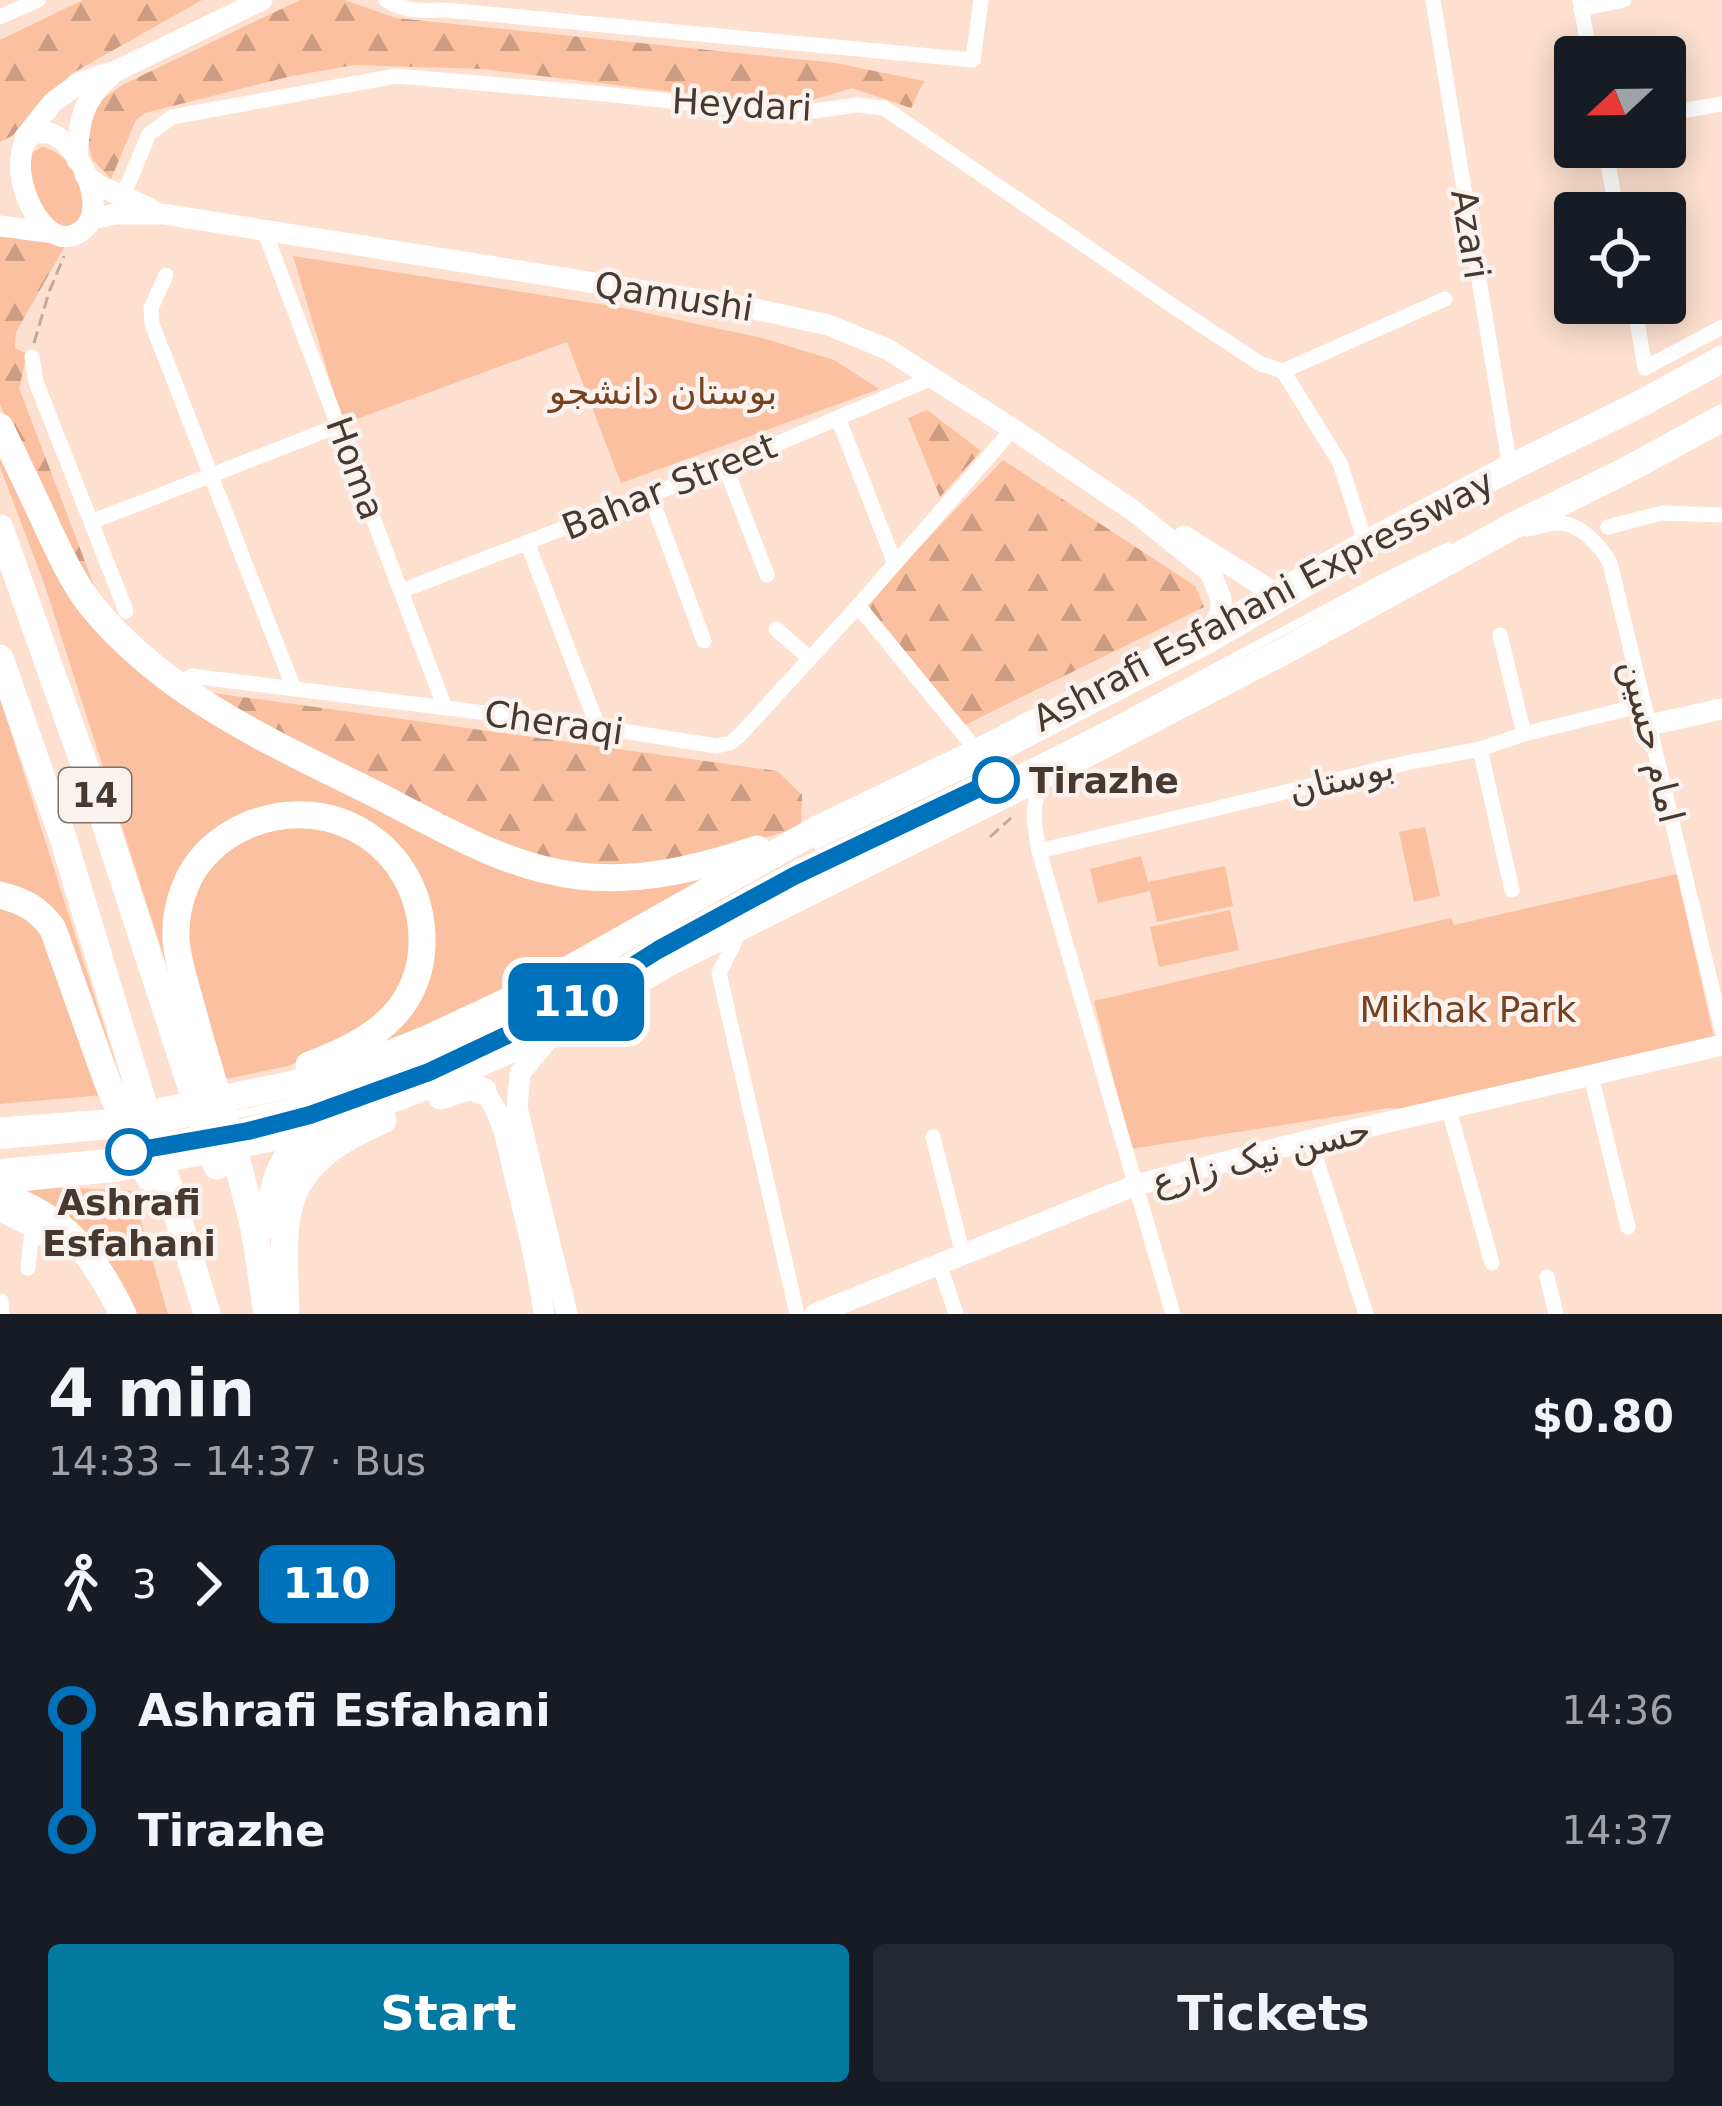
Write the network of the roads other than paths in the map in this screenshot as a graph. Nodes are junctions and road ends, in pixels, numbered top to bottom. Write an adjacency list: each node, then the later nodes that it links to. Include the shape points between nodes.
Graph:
1 (262, 0): 12 (street)
2 (386, 0): 9 (street, via 415,11)
3 (427, 0): 9 (street)
4 (981, 0): 9 (street, via 973,60)
5 (1432, 0): 38 (street, Azari)
6 (1624, 0): 8 (street)
7 (26, 2): 10 (street)
8 (1581, 4): 11 (street)
9 (446, 10)
10 (0, 16)
11 (1586, 36)
12 (116, 71): 15 (street, via 81,82); 16 (street, via 86,105)
13 (1722, 104): 14 (street)
14 (1686, 110)
15 (14, 142): 16 (street, via 52,134); 22 (street, via 13,184)
16 (81, 167): 17 (street, Qamushi); 19 (street)
17 (123, 196): 18 (street, Qamushi); 29 (street, Heydari, via 149,134 172,117 395,76 793,114 884,108 1182,312)
18 (163, 214): 19 (street, Qamushi); 21 (street, Qamushi)
19 (92, 220): 22 (street, via 73,236)
20 (0, 226): 22 (street)
21 (264, 230): 30 (street, Qamushi, via 767,311 858,336); 34 (street, Homa)
22 (49, 233)
23 (166, 275): 40 (street, via 150,316)
24 (1445, 299): 29 (street)
25 (1638, 324): 26 (street, via 1646,368)
26 (1722, 327)
27 (32, 357): 44 (street)
28 (1710, 366): 32 (highway, Ashrafi Esfahani Expressway); 33 (highway, via 1675,398 1675,415 1689,424)
29 (1283, 371): 51 (street, via 1340,464)
30 (934, 377): 31 (street, Bahar Street); 36 (street, Qamushi)
31 (838, 418): 37 (street, Bahar Street); 52 (street)
32 (1603, 422): 38 (highway, Ashrafi Esfahani Expressway); 39 (highway, via 1641,436 1640,453); 48 (lane)
33 (1715, 422): 39 (highway, Ashrafi Esfahani Expressway)
34 (340, 425): 40 (street); 54 (street, Homa)
35 (0, 427): 74 (highway, via 70,574 135,655 243,727 449,832 536,869 636,878)
36 (1013, 428): 42 (street, Qamushi); 52 (street, Cheraqi)
37 (724, 466): 41 (street, Bahar Street); 53 (street)
38 (1510, 468): 51 (highway, Ashrafi Esfahani Expressway)
39 (1617, 475): 47 (highway, Ashrafi Esfahani Expressway)
40 (211, 476): 44 (street); 65 (street)
41 (650, 495): 50 (street, Bahar Street); 61 (street)
42 (1135, 512): 55 (street); 59 (street, via 1210,572 1222,598)
43 (1722, 515): 45 (street, via 1663,514)
44 (91, 522): 57 (street)
45 (1608, 526)
46 (0, 528): 86 (highway, 14)
47 (1499, 528): 68 (street, امام حسین, via 1558,522 1603,551); 73 (highway, Ashrafi Esfahani Expressway)
48 (1416, 530)
49 (1466, 538): 84 (lane, via 794,876)
50 (527, 542): 54 (street, Bahar Street); 69 (street)
51 (1371, 549): 55 (highway, Ashrafi Esfahani Expressway); 74 (lane, via 1209,650 917,798)
52 (895, 564): 56 (street, Cheraqi)
53 (767, 575)
54 (401, 591): 66 (street, Homa)
55 (1276, 594): 59 (highway, Ashrafi Esfahani Expressway)
56 (858, 606): 63 (street, Cheraqi); 72 (street)
57 (126, 611)
58 (776, 629): 63 (street)
59 (1211, 632): 72 (highway, Ashrafi Esfahani Expressway)
60 (1500, 635): 70 (street)
61 (704, 641)
62 (0, 658): 115 (highway, 14)
63 (809, 658): 69 (street, Cheraqi, via 730,743)
64 (190, 676): 65 (street, Cheraqi)
65 (293, 688): 66 (street, Cheraqi)
66 (445, 708): 69 (street, Cheraqi)
67 (1722, 709): 68 (street)
68 (1646, 715): 70 (street, بوستان); 83 (street, امام حسین)
69 (598, 728)
70 (1523, 734): 71 (street, بوستان)
71 (1480, 749): 75 (street, بوستان); 77 (street)
72 (978, 752): 74 (highway, Ashrafi Esfahani Expressway)
73 (1047, 774): 75 (street, via 1035,794); 79 (highway, Ashrafi Esfahani Expressway)
74 (817, 837): 89 (highway, Ashrafi Esfahani Expressway, via 429,1038 339,1072)
75 (1039, 851): 105 (street)
76 (735, 888): 80 (lane)
77 (1512, 890)
78 (0, 895): 115 (highway, via 30,905 53,929 107,1081)
79 (743, 923): 82 (highway, Ashrafi Esfahani Expressway); 124 (street, via 719,973)
80 (595, 967)
81 (516, 1011): 101 (lane, via 324,1094 108,1137)
82 (558, 1028): 95 (highway, Ashrafi Esfahani Expressway); 123 (street, via 520,1073 517,1108)
83 (1722, 1030)
84 (490, 1045)
85 (1722, 1046): 87 (street, حسن نیک زارع)
86 (195, 1060): 89 (highway, via 176,941 177,909 197,864 217,842 274,818 337,820 380,844 415,889 422,920 419,971 394,1016 330,1057); 118 (highway, 14)
87 (1591, 1076): 92 (street, حسن نیک زارع); 108 (street)
88 (483, 1091): 118 (highway, via 464,1087 378,1122 309,1167 285,1216); 122 (street, via 504,1133)
89 (199, 1102): 91 (highway, Ashrafi Esfahani Expressway)
90 (346, 1103): 94 (lane)
91 (159, 1109): 93 (highway); 96 (highway, Ashrafi Esfahani Expressway, via 105,1123)
92 (1449, 1110): 100 (street, حسن نیک زارع); 112 (street)
93 (0, 1114)
94 (269, 1126)
95 (313, 1130): 104 (highway, Ashrafi Esfahani Expressway, via 117,1168); 118 (highway, via 284,1159 272,1190)
96 (0, 1131)
97 (248, 1131): 99 (lane)
98 (933, 1137): 111 (street)
99 (203, 1138)
100 (1310, 1140): 105 (street, حسن نیک زارع); 128 (street)
101 (0, 1145)
102 (159, 1146): 103 (lane)
103 (0, 1163)
104 (0, 1180)
105 (1136, 1185): 111 (street, حسن نیک زارع); 127 (street)
106 (0, 1196): 120 (highway, via 64,1229)
107 (0, 1214): 109 (street)
108 (1628, 1227)
109 (32, 1230): 110 (street); 114 (street)
110 (52, 1246)
111 (963, 1255): 113 (street, حسن نیک زارع)
112 (1492, 1263)
113 (939, 1264): 125 (street, حسن نیک زارع); 126 (street)
114 (28, 1268)
115 (194, 1270): 121 (highway, 14)
116 (1546, 1276): 129 (street)
117 (1, 1301): 119 (street)
118 (276, 1312)
119 (2, 1314)
120 (123, 1314)
121 (207, 1314)
122 (544, 1314)
123 (567, 1314)
124 (797, 1314)
125 (815, 1314)
126 (956, 1314)
127 (1173, 1314)
128 (1366, 1314)
129 (1556, 1314)

